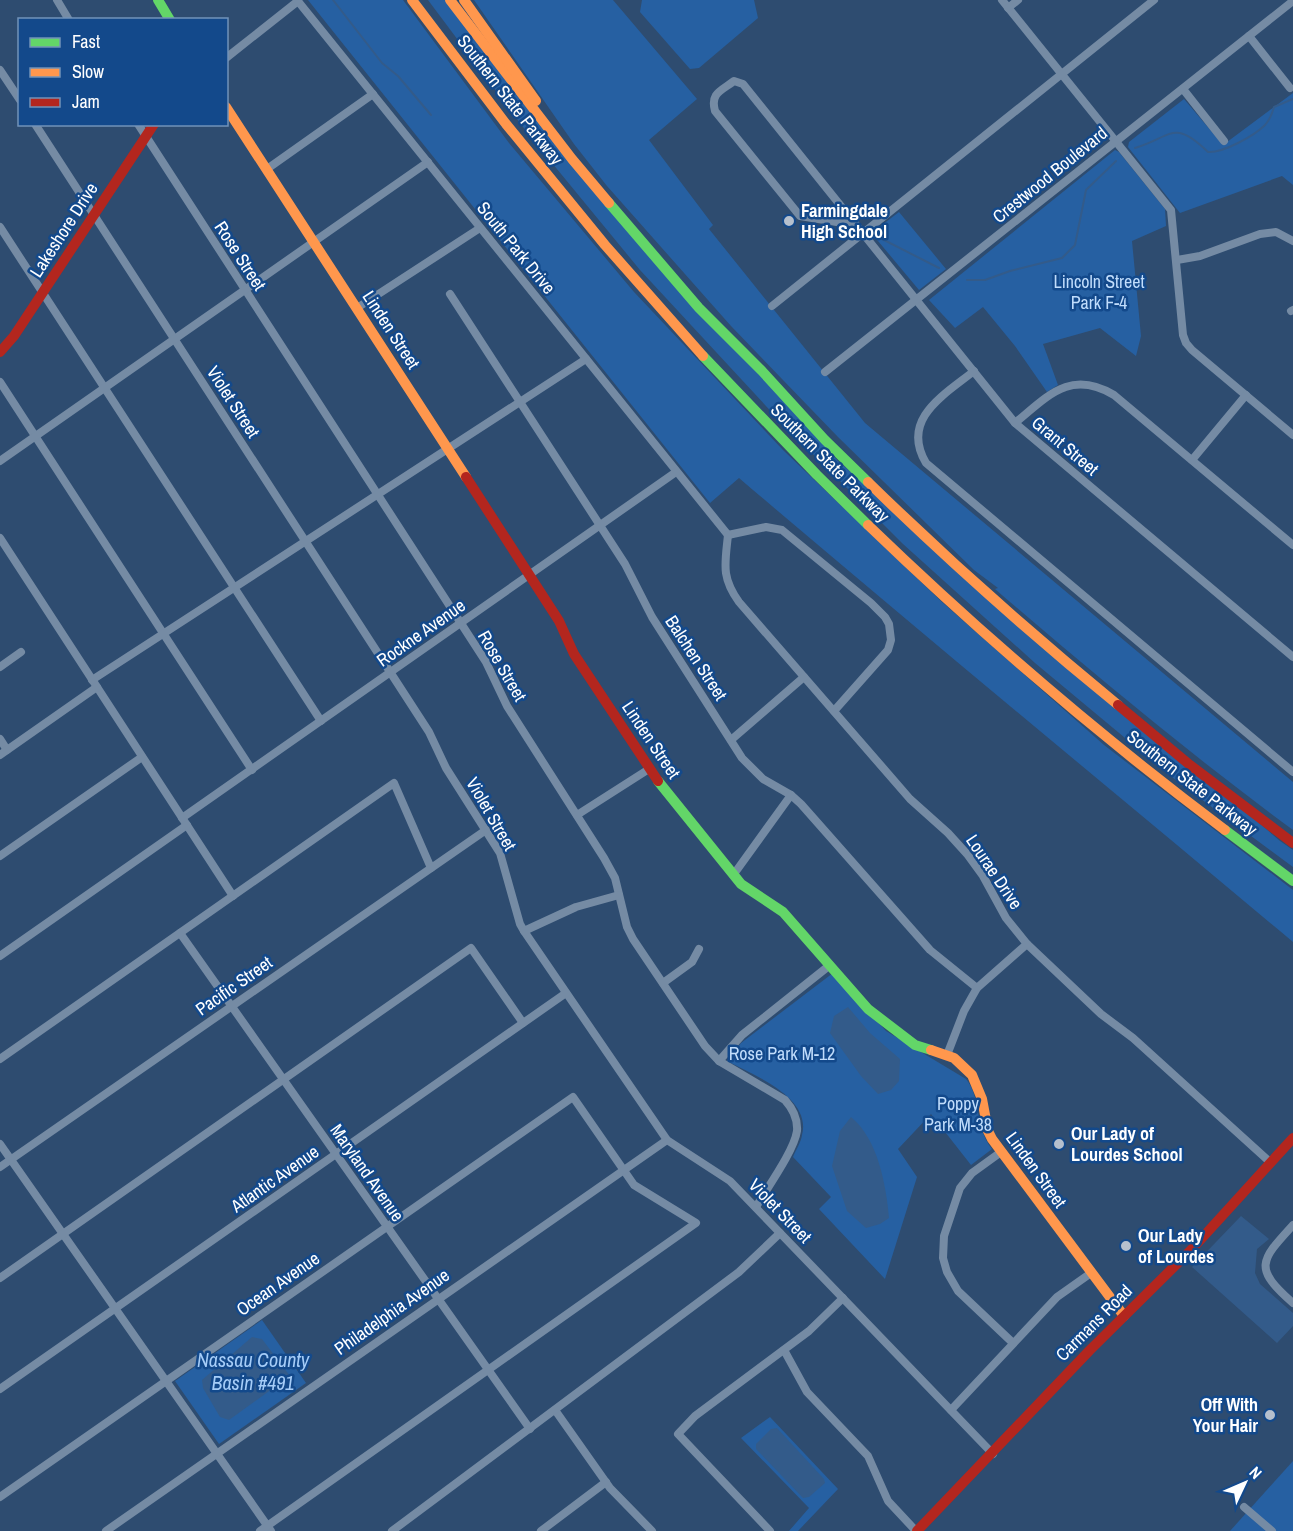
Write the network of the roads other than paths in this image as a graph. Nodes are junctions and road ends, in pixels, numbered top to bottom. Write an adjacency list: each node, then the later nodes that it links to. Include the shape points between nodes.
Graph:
1 (57, 0): 12 (street)
2 (297, 0): 15 (street); 20 (street, South Park Drive)
3 (412, 0): 95 (main road, Southern State Parkway, via 533,158 620,263 711,365 855,512 971,621 1091,724)
4 (450, 0): 29 (main road, Southern State Parkway)
5 (464, 0): 29 (main road, via 525,84)
6 (1002, 0): 11 (street)
7 (1018, 0): 11 (street)
8 (1154, 0): 17 (street)
9 (160, 1): 13 (main road)
10 (1293, 1): 14 (street, Crestwood Boulevard)
11 (1008, 8): 17 (street)
12 (68, 18)
13 (169, 18)
14 (1249, 36): 18 (street); 19 (street, Crestwood Boulevard)
15 (228, 56)
16 (0, 70): 21 (street)
17 (1062, 74): 28 (street); 36 (street)
18 (1290, 88)
19 (1183, 89): 27 (street); 28 (street, Crestwood Boulevard)
20 (373, 94): 30 (street, South Park Drive); 31 (street)
21 (18, 97)
22 (228, 109): 31 (main road, Linden Street)
23 (36, 126): 32 (street, Violet Street)
24 (139, 126): 26 (street, Rose Street)
25 (152, 126): 26 (main road, Lakeshore Drive)
26 (145, 136): 32 (main road, Lakeshore Drive); 40 (street, Rose Street)
27 (1224, 141)
28 (1116, 142): 39 (street, via 1171,210); 43 (street, Crestwood Boulevard)
29 (572, 159): 91 (main road, Southern State Parkway, via 699,308 825,440 931,543 1129,717)
30 (428, 162): 35 (street, South Park Drive); 37 (street)
31 (267, 169): 37 (main road, Linden Street)
32 (94, 215): 41 (main road, Lakeshore Drive); 46 (street, Violet Street)
33 (854, 221): 33 (street, Grant Street, via 743,84 734,81 714,96 715,111 800,216 849,224); 36 (street, Grant Street)
34 (0, 227): 41 (street)
35 (480, 228): 45 (street); 48 (street, South Park Drive)
36 (864, 233): 43 (street, Grant Street); 44 (street)
37 (314, 242): 40 (street); 45 (main road, Linden Street)
38 (1293, 242): 39 (street, via 1280,233 1268,233)
39 (1177, 260): 53 (street, via 1186,343)
40 (244, 290): 46 (street); 62 (street, Rose Street)
41 (43, 293): 47 (main road, Lakeshore Drive); 52 (street)
42 (450, 294): 54 (street, Balchen Street)
43 (917, 300): 49 (street, Grant Street); 50 (street, Crestwood Boulevard)
44 (772, 306)
45 (357, 308): 58 (main road, Linden Street)
46 (174, 339): 52 (street); 66 (street, Violet Street)
47 (0, 352)
48 (586, 359): 54 (street); 61 (street, South Park Drive)
49 (974, 371): 55 (street, Grant Street); 86 (street, via 928,409 922,419 919,448 926,463)
50 (825, 372)
51 (0, 382): 57 (street)
52 (105, 388): 57 (street); 69 (street)
53 (1246, 396): 56 (street); 59 (street)
54 (520, 403): 58 (street); 63 (street, Balchen Street)
55 (1015, 423): 59 (street, via 1060,388 1089,384 1114,395); 73 (street, Grant Street)
56 (1293, 435)
57 (35, 436): 60 (street); 71 (street)
58 (448, 449): 62 (street); 68 (main road, Linden Street)
59 (1192, 460): 67 (street)
60 (0, 461)
61 (676, 472): 63 (street, Rockne Avenue); 64 (street, South Park Drive)
62 (377, 495): 66 (street); 70 (street, Rose Street)
63 (600, 526): 68 (street, Rockne Avenue); 81 (street, Balchen Street)
64 (728, 535): 76 (street, Lourae Drive, via 724,569 729,589); 78 (street, via 766,527 782,530 885,617 891,633 888,650)
65 (0, 538): 77 (street)
66 (306, 542): 69 (street); 75 (street, Violet Street)
67 (1293, 545)
68 (530, 574): 70 (street, Rockne Avenue); 84 (main road, Linden Street, via 574,654)
69 (235, 588): 71 (street); 79 (street)
70 (460, 623): 75 (street, Rockne Avenue); 88 (street, Rose Street, via 486,662 507,706)
71 (163, 634): 77 (street); 85 (street)
72 (21, 652): 74 (street)
73 (1293, 657)
74 (0, 667)
75 (391, 672): 79 (street, Rockne Avenue); 90 (street, Violet Street)
76 (804, 677): 78 (street, Lourae Drive); 81 (street)
77 (95, 684): 82 (street); 83 (street)
78 (834, 711): 100 (street, Lourae Drive, via 910,799 967,854 1006,918)
79 (321, 721): 85 (street, Rockne Avenue)
80 (0, 739): 82 (street)
81 (731, 740): 87 (street, Balchen Street, via 754,772)
82 (4, 752)
83 (142, 757): 89 (street); 92 (street)
84 (649, 769): 88 (street); 94 (main road, Linden Street)
85 (252, 770): 89 (street, Rockne Avenue)
86 (1293, 772)
87 (791, 795): 94 (street); 105 (street, Balchen Street, via 930,950)
88 (577, 815): 96 (street, Rose Street, via 615,878)
89 (184, 822): 97 (street); 102 (street, Rockne Avenue)
90 (486, 830): 93 (street, Pacific Street); 98 (street, Violet Street, via 500,853)
91 (1293, 843)
92 (0, 856)
93 (431, 868): 97 (street, via 394,783); 107 (street, Pacific Street)
94 (734, 874): 103 (main road, Linden Street, via 751,892 783,912)
95 (1293, 881)
96 (619, 895): 98 (street, via 576,907); 104 (street, Rose Street, via 633,939)
97 (233, 896): 99 (street)
98 (524, 932): 106 (street, Violet Street)
99 (180, 933): 107 (street, Maryland Avenue); 110 (street)
100 (1027, 944): 105 (street); 119 (street, Lourae Drive)
101 (699, 949): 104 (street, via 692,962)
102 (0, 956)
103 (830, 965): 109 (main road, Linden Street, via 868,1009 904,1038); 111 (street, via 742,1035)
104 (663, 983): 111 (street, Rose Street)
105 (977, 988): 109 (street)
106 (567, 993): 108 (street, Atlantic Avenue); 113 (street, Violet Street)
107 (231, 1006): 112 (street, Maryland Avenue); 118 (street, Pacific Street)
108 (523, 1023): 112 (street, via 471,948); 117 (street, Atlantic Avenue)
109 (947, 1055): 116 (main road, Linden Street, via 972,1075 982,1099 988,1131)
110 (0, 1059)
111 (719, 1061): 122 (street, Rose Street, via 785,1100 796,1118 794,1142)
112 (283, 1080): 117 (street, Maryland Avenue); 126 (street)
113 (667, 1140): 121 (street, Philadelphia Avenue); 122 (street, Violet Street, via 730,1181)
114 (1292, 1140): 119 (main road, Carmans Road)
115 (0, 1144): 118 (street)
116 (1001, 1152): 127 (main road, Linden Street); 134 (street, via 972,1173 960,1188 945,1236 943,1258 958,1291)
117 (336, 1154): 124 (street, Maryland Avenue); 132 (street, Atlantic Avenue)
118 (11, 1160): 120 (street, Pacific Street); 126 (street)
119 (1270, 1162): 133 (main road, Carmans Road, via 1192,1249)
120 (0, 1167)
121 (623, 1169): 124 (street, Ocean Avenue, via 573,1097); 129 (street, Philadelphia Avenue); 136 (street, via 634,1185 696,1222)
122 (756, 1207): 125 (street, Violet Street)
123 (1293, 1225): 131 (street, via 1270,1250 1265,1262 1267,1276)
124 (387, 1226): 129 (street, Maryland Avenue); 137 (street, Ocean Avenue)
125 (780, 1233): 130 (street, Violet Street); 139 (street, via 739,1272)
126 (63, 1234): 128 (street); 132 (street)
127 (1091, 1273): 133 (main road, Linden Street); 134 (street, via 1058,1297)
128 (0, 1278)
129 (438, 1298): 136 (street, Maryland Avenue); 142 (street, Philadelphia Avenue)
130 (843, 1298): 135 (street); 140 (street, Violet Street)
131 (1293, 1303)
132 (115, 1309): 137 (street); 138 (street, Atlantic Avenue)
133 (1124, 1316): 143 (main road, Carmans Road)
134 (1013, 1343): 140 (street)
135 (784, 1350): 153 (street, via 695,1416 678,1434); 154 (street, via 807,1392 868,1456 888,1501)
136 (489, 1371): 141 (street, Maryland Avenue); 147 (street)
137 (166, 1381): 142 (street); 145 (street, Ocean Avenue)
138 (0, 1389)
139 (555, 1410): 141 (street); 144 (street)
140 (951, 1410): 143 (street, Violet Street)
141 (530, 1429): 150 (street)
142 (216, 1454): 147 (street); 148 (street, Philadelphia Avenue)
143 (993, 1454): 154 (main road, Carmans Road)
144 (606, 1482): 151 (street); 152 (street)
145 (0, 1497)
146 (1244, 1507): 155 (street)
147 (269, 1528): 149 (street)
148 (106, 1531)
149 (260, 1531)
150 (392, 1531)
151 (541, 1531)
152 (652, 1531)
153 (770, 1531)
154 (916, 1531)
155 (1272, 1531)

